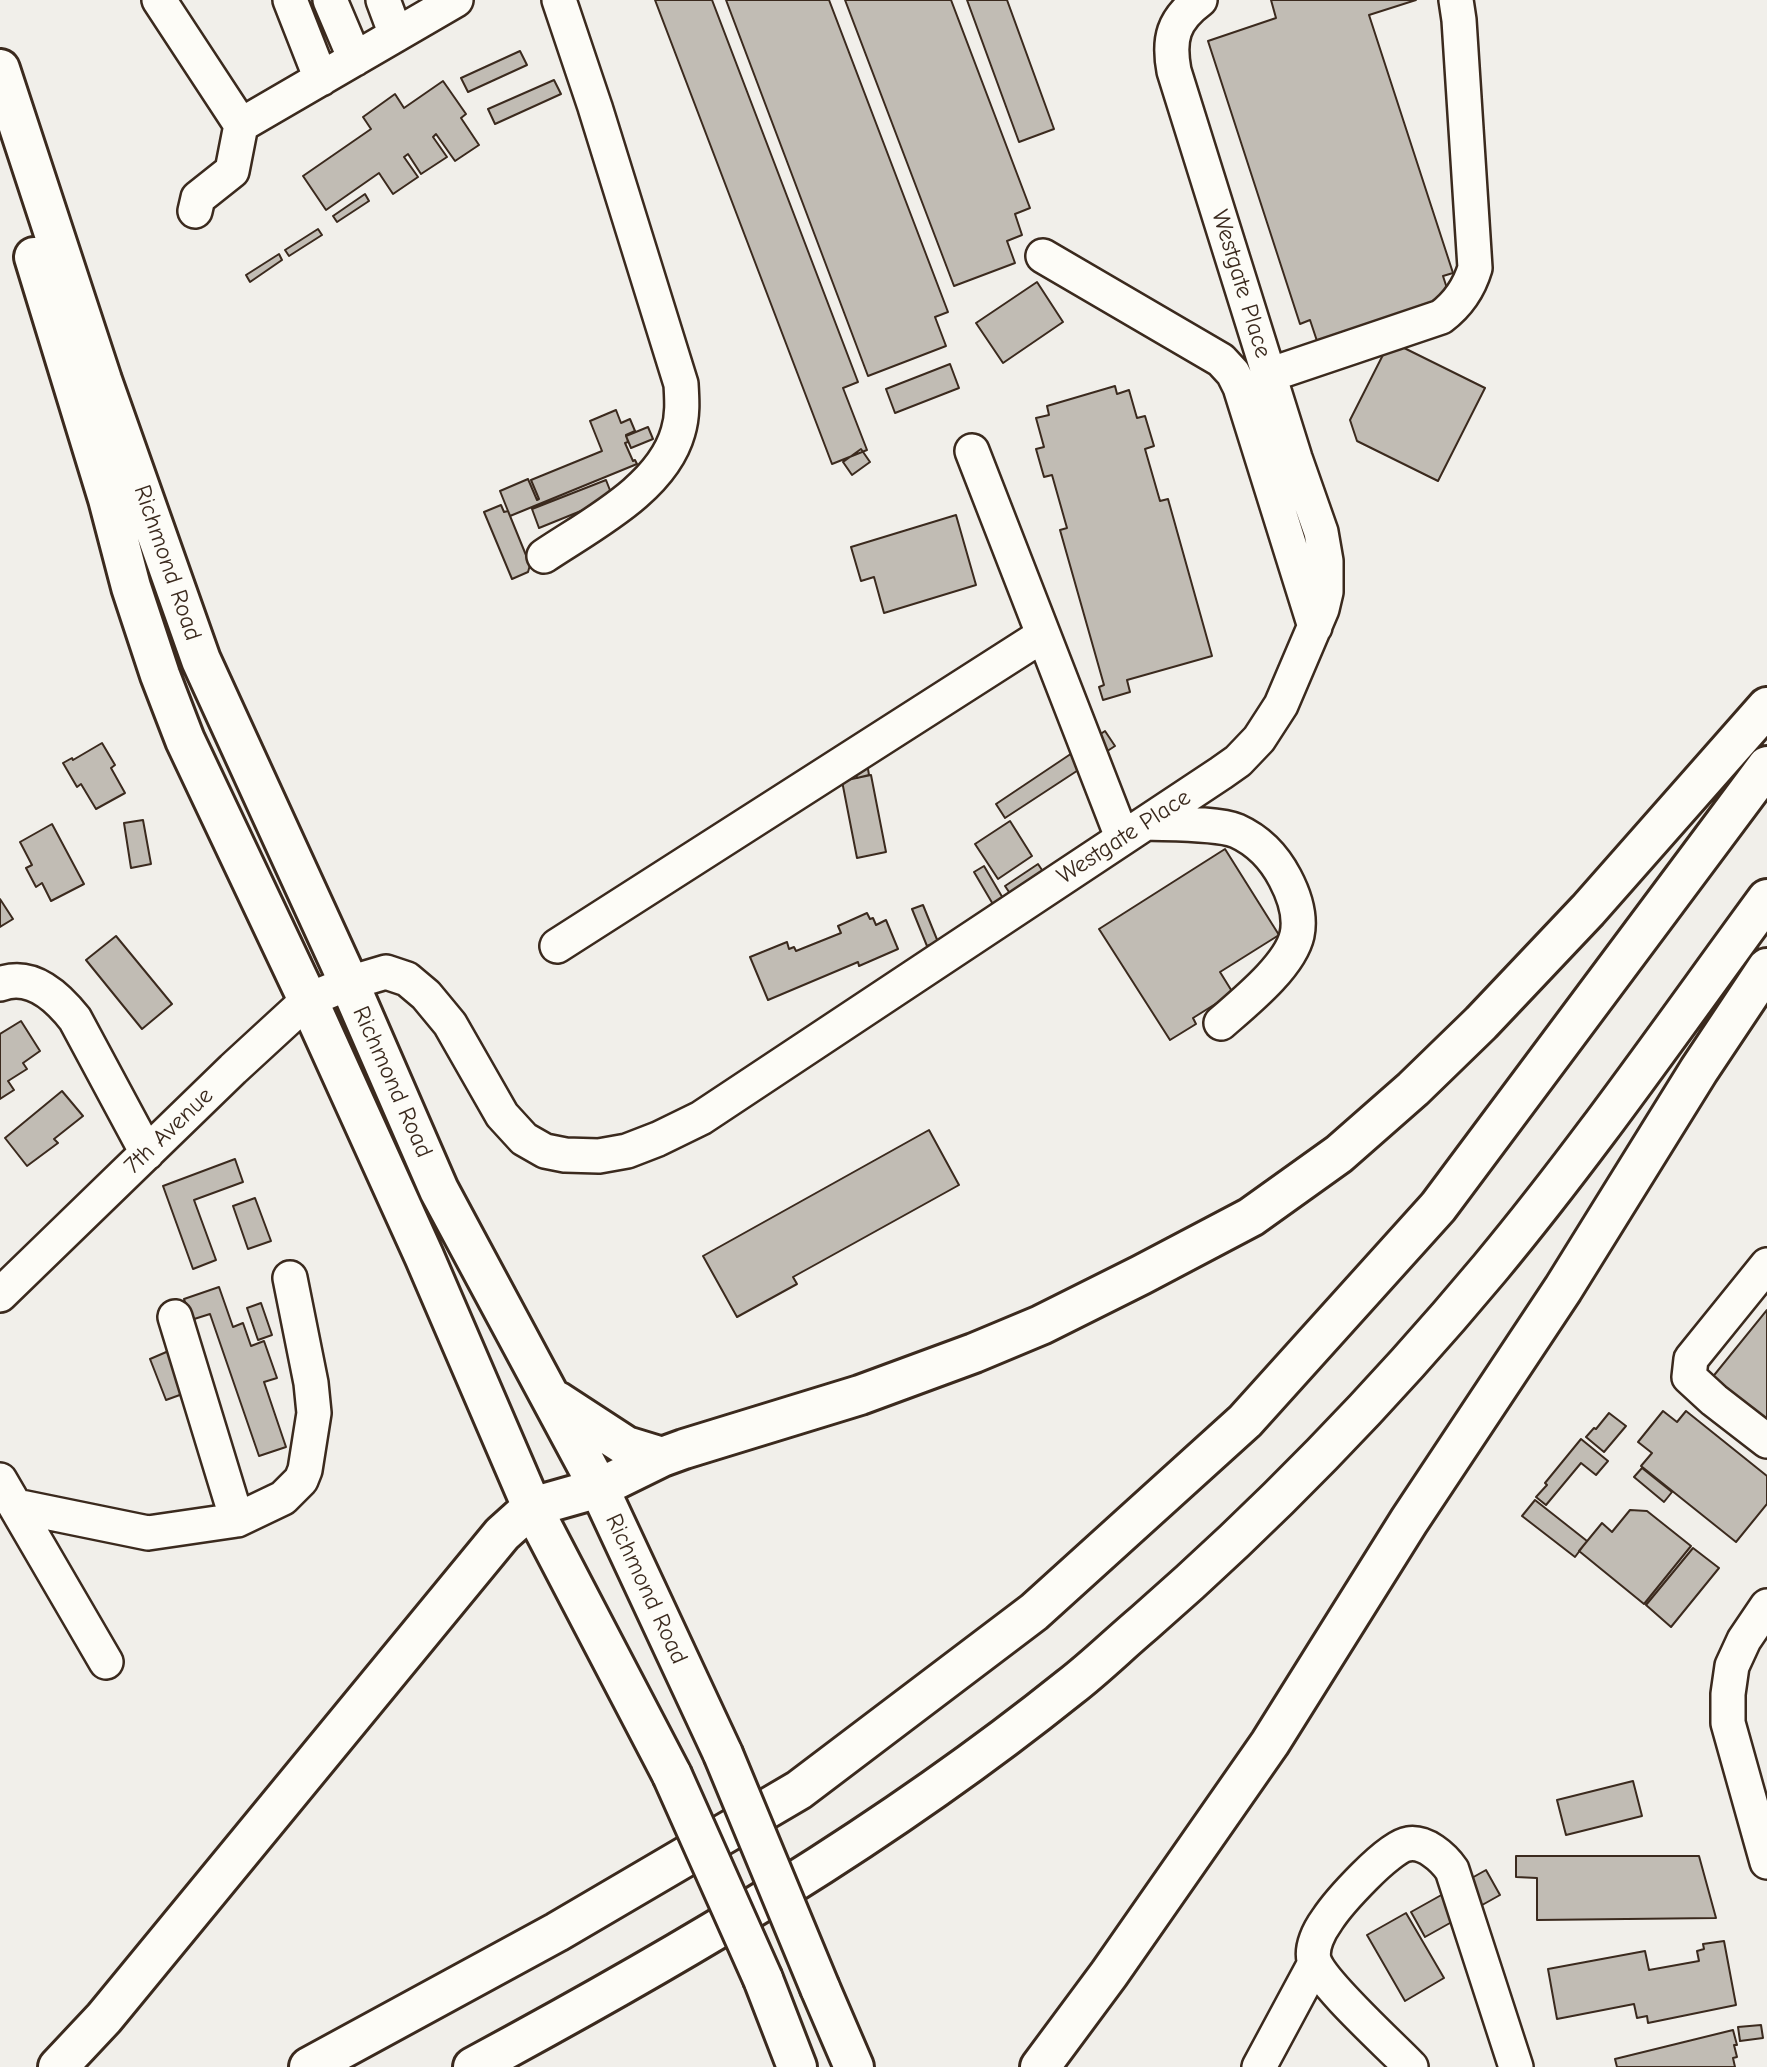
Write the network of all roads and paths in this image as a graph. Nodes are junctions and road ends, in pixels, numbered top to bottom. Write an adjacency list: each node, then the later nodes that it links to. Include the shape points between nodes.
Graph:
1 (159, 0): 13 (street)
2 (290, 0): 12 (street)
3 (330, 0): 10 (street)
4 (383, 0): 9 (street)
5 (456, 0): 9 (street)
6 (559, 0): 19 (street, via 681,384 682,409 671,450 645,484)
7 (1200, 0): 17 (street, Westgate Place, via 1180,18 1171,55)
8 (1456, 0): 17 (street, via 1475,268 1467,289 1441,317)
9 (396, 35): 10 (street)
10 (355, 59): 12 (street)
11 (0, 69): 28 (highway, Richmond Road, via 102,380 201,660)
12 (321, 79): 13 (street)
13 (241, 125): 15 (street, via 232,171 198,198)
14 (0, 148): 30 (highway, Richmond Road, via 160,675 185,740)
15 (195, 211)
16 (1043, 257): 20 (street, via 1221,360 1233,373)
17 (1269, 375): 20 (street, Westgate Place, via 1321,532 1326,592)
18 (972, 451): 21 (street)
19 (544, 556)
20 (1315, 627): 24 (street, Westgate Place, via 1281,705 1259,739 1238,761)
21 (1043, 635): 24 (street); 26 (street)
22 (1767, 707): 39 (highway, via 1588,910 1481,1023 1339,1154 1251,1217 1066,1312 974,1353 860,1395)
23 (1767, 766): 49 (highway, via 1438,1207 1245,1421 1034,1612 799,1790 557,1932)
24 (1134, 830): 28 (street, Westgate Place, via 701,1118 627,1151 565,1155 545,1151 524,1139 502,1115 450,1024 426,995 407,979 386,972); 31 (street, via 1235,830 1253,839 1276,861 1296,903 1297,935 1288,956)
25 (1767, 899): 50 (highway, via 1597,1133 1490,1267 1299,1479 1186,1587 1071,1686 931,1792 835,1856 598,1999)
26 (557, 946)
27 (1767, 968): 53 (highway, via 1269,1743)
28 (349, 983): 30 (street, 7th Avenue); 37 (highway, Richmond Road, via 439,1190)
29 (0, 985): 32 (street, via 27,981 46,990 68,1010)
30 (308, 1000): 32 (street, 7th Avenue); 42 (highway, Richmond Road, via 425,1256)
31 (1222, 1023)
32 (147, 1153): 35 (street, 7th Avenue)
33 (1767, 1265): 38 (street, via 1691,1359 1689,1377)
34 (290, 1278): 43 (street, via 312,1383 314,1412 305,1470 283,1498)
35 (0, 1295)
36 (175, 1317): 43 (street)
37 (552, 1398): 39 (highway, via 626,1447); 40 (highway, Richmond Road)
38 (1767, 1441)
39 (662, 1457): 40 (highway)
40 (599, 1488): 42 (highway); 52 (highway, Richmond Road, bridge, via 723,1754)
41 (8, 1493): 43 (street, via 148,1533); 45 (street)
42 (531, 1507): 48 (highway, via 502,1534 104,2018); 51 (highway, Richmond Road, bridge, via 672,1775)
43 (237, 1520)
44 (1767, 1606): 46 (street, via 1731,1665 1728,1694 1728,1723)
45 (106, 1662)
46 (1767, 1862)
47 (1315, 1963): 54 (street); 55 (street, via 1324,1978); 56 (street, via 1314,1947 1337,1907 1395,1849 1409,1843 1422,1846 1441,1856 1452,1870)
48 (58, 2067)
49 (309, 2067)
50 (473, 2067)
51 (797, 2067)
52 (854, 2067)
53 (1040, 2067)
54 (1259, 2067)
55 (1411, 2067)
56 (1516, 2067)

